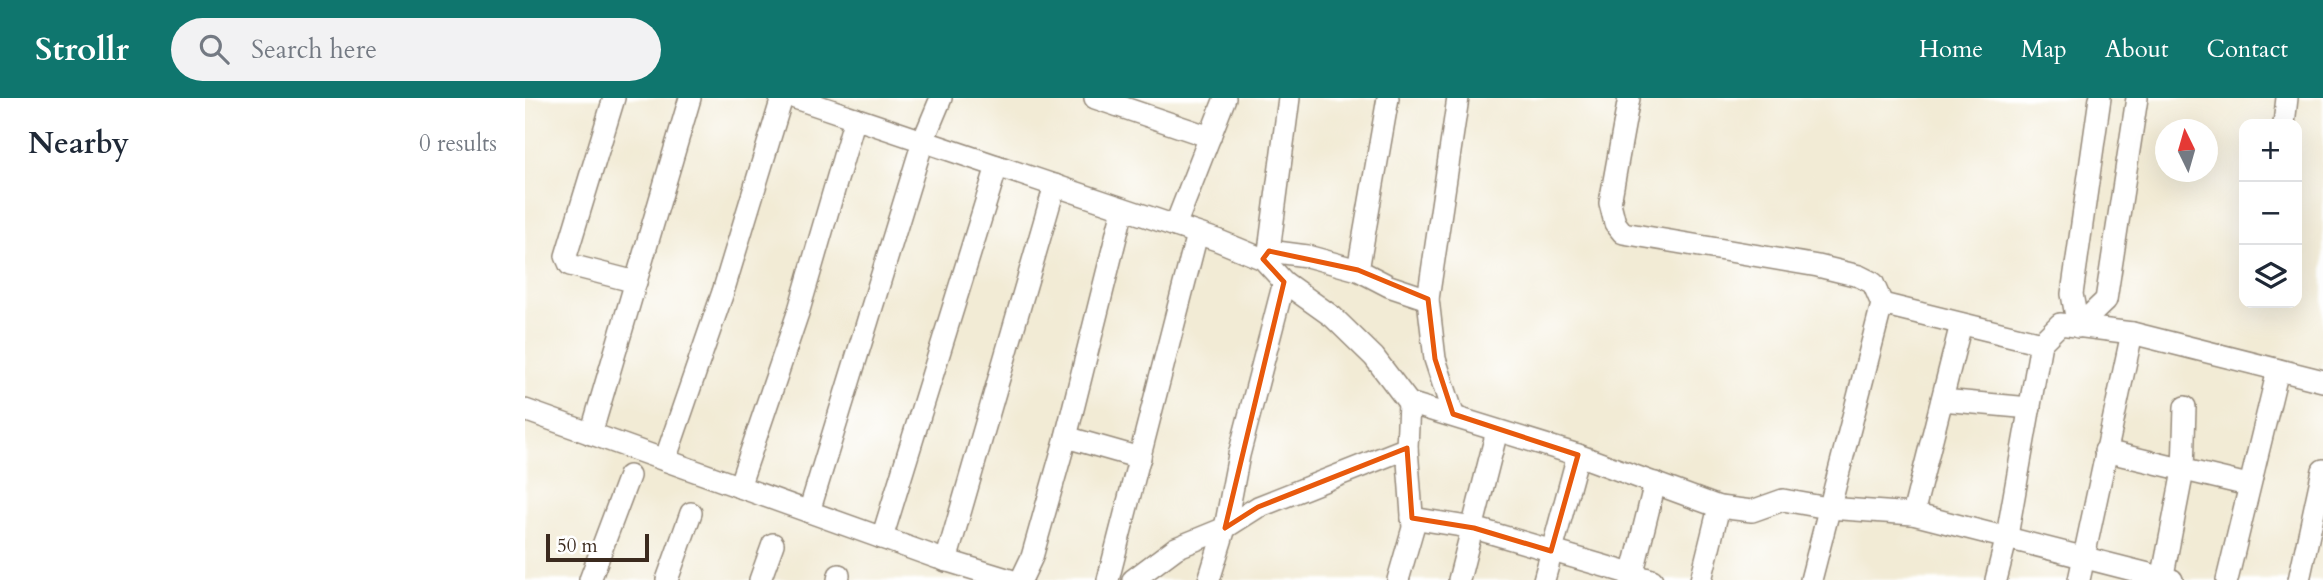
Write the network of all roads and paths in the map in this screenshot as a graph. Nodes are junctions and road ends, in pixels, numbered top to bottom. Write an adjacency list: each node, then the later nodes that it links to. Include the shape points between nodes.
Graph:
1 (614, 98): 26 (street, via 566,256 570,265)
2 (689, 98): 26 (street)
3 (782, 98): 49 (street, via 723,292)
4 (795, 98): 15 (street)
5 (941, 98): 18 (street)
6 (1095, 98): 17 (street)
7 (1225, 98): 17 (street)
8 (1289, 98): 24 (street)
9 (1388, 98): 25 (street)
10 (1458, 98): 28 (street)
11 (1629, 98): 29 (street, via 1610,203 1623,233 1859,276 1873,283)
12 (2100, 98): 31 (street, via 2072,295)
13 (2137, 98): 31 (street, via 2106,300)
14 (2287, 98): 16 (street)
15 (855, 118): 18 (street); 55 (street, via 799,310)
16 (2285, 119)
17 (1210, 137): 22 (street)
18 (923, 141): 19 (street); 58 (street)
19 (997, 166): 20 (street); 65 (street)
20 (1055, 185): 21 (street); 69 (street)
21 (1123, 209): 22 (street); 44 (street)
22 (1174, 226): 23 (street)
23 (1197, 234): 24 (street); 48 (street)
24 (1266, 255): 25 (street, via 1307,256); 27 (street)
25 (1358, 270): 28 (street)
26 (636, 282): 43 (street)
27 (1284, 282): 37 (street, via 1341,325 1374,357); 62 (street)
28 (1427, 299): 41 (street, via 1435,359)
29 (1882, 304): 30 (street); 57 (street)
30 (1961, 324): 33 (street); 36 (street)
31 (2078, 327): 32 (street); 33 (street, via 2060,324)
32 (2132, 333): 34 (street); 46 (street)
33 (2041, 343): 39 (street)
34 (2278, 370): 35 (street); 54 (street)
35 (2323, 382)
36 (1942, 400): 39 (street); 60 (street)
37 (1409, 403): 41 (street); 45 (street)
38 (2185, 407): 51 (street)
39 (2030, 408): 64 (street)
40 (525, 410): 43 (street)
41 (1453, 414): 42 (street)
42 (1497, 431): 47 (street); 63 (street)
43 (591, 434): 49 (street)
44 (1066, 437): 48 (street); 76 (street, via 1032,557)
45 (1407, 448): 61 (street); 62 (street, via 1258,507)
46 (2105, 451): 51 (street); 68 (street)
47 (1578, 455): 53 (street); 67 (street)
48 (1140, 458): 77 (street)
49 (665, 460): 55 (street)
50 (2323, 470): 88 (street)
51 (2183, 471): 54 (street); 71 (street)
52 (629, 476): 72 (street)
53 (1655, 484): 56 (street); 70 (street)
54 (2248, 485): 87 (street)
55 (739, 487): 58 (street)
56 (1719, 506): 57 (street, via 1752,511 1783,500); 83 (street)
57 (1828, 508): 60 (street); 84 (street)
58 (809, 512): 65 (street)
59 (691, 513): 73 (street)
60 (1913, 514): 64 (street)
61 (1412, 518): 63 (street); 80 (street)
62 (1225, 528): 78 (street, via 1176,548); 79 (street)
63 (1474, 528): 67 (street); 81 (street)
64 (2007, 536): 68 (street); 85 (street)
65 (882, 538): 69 (street)
66 (773, 544): 74 (street)
67 (1551, 551): 70 (street); 82 (street)
68 (2083, 556): 71 (street); 86 (street)
69 (946, 561): 75 (street)
70 (1639, 578)
71 (2166, 579)
72 (590, 580)
73 (667, 580)
74 (760, 580)
75 (1010, 580)
76 (1021, 580)
77 (1108, 580)
78 (1133, 580)
79 (1209, 580)
80 (1398, 580)
81 (1459, 580)
82 (1544, 580)
83 (1701, 580)
84 (1811, 580)
85 (1996, 580)
86 (2079, 580)
87 (2227, 580)
88 (2299, 580)

